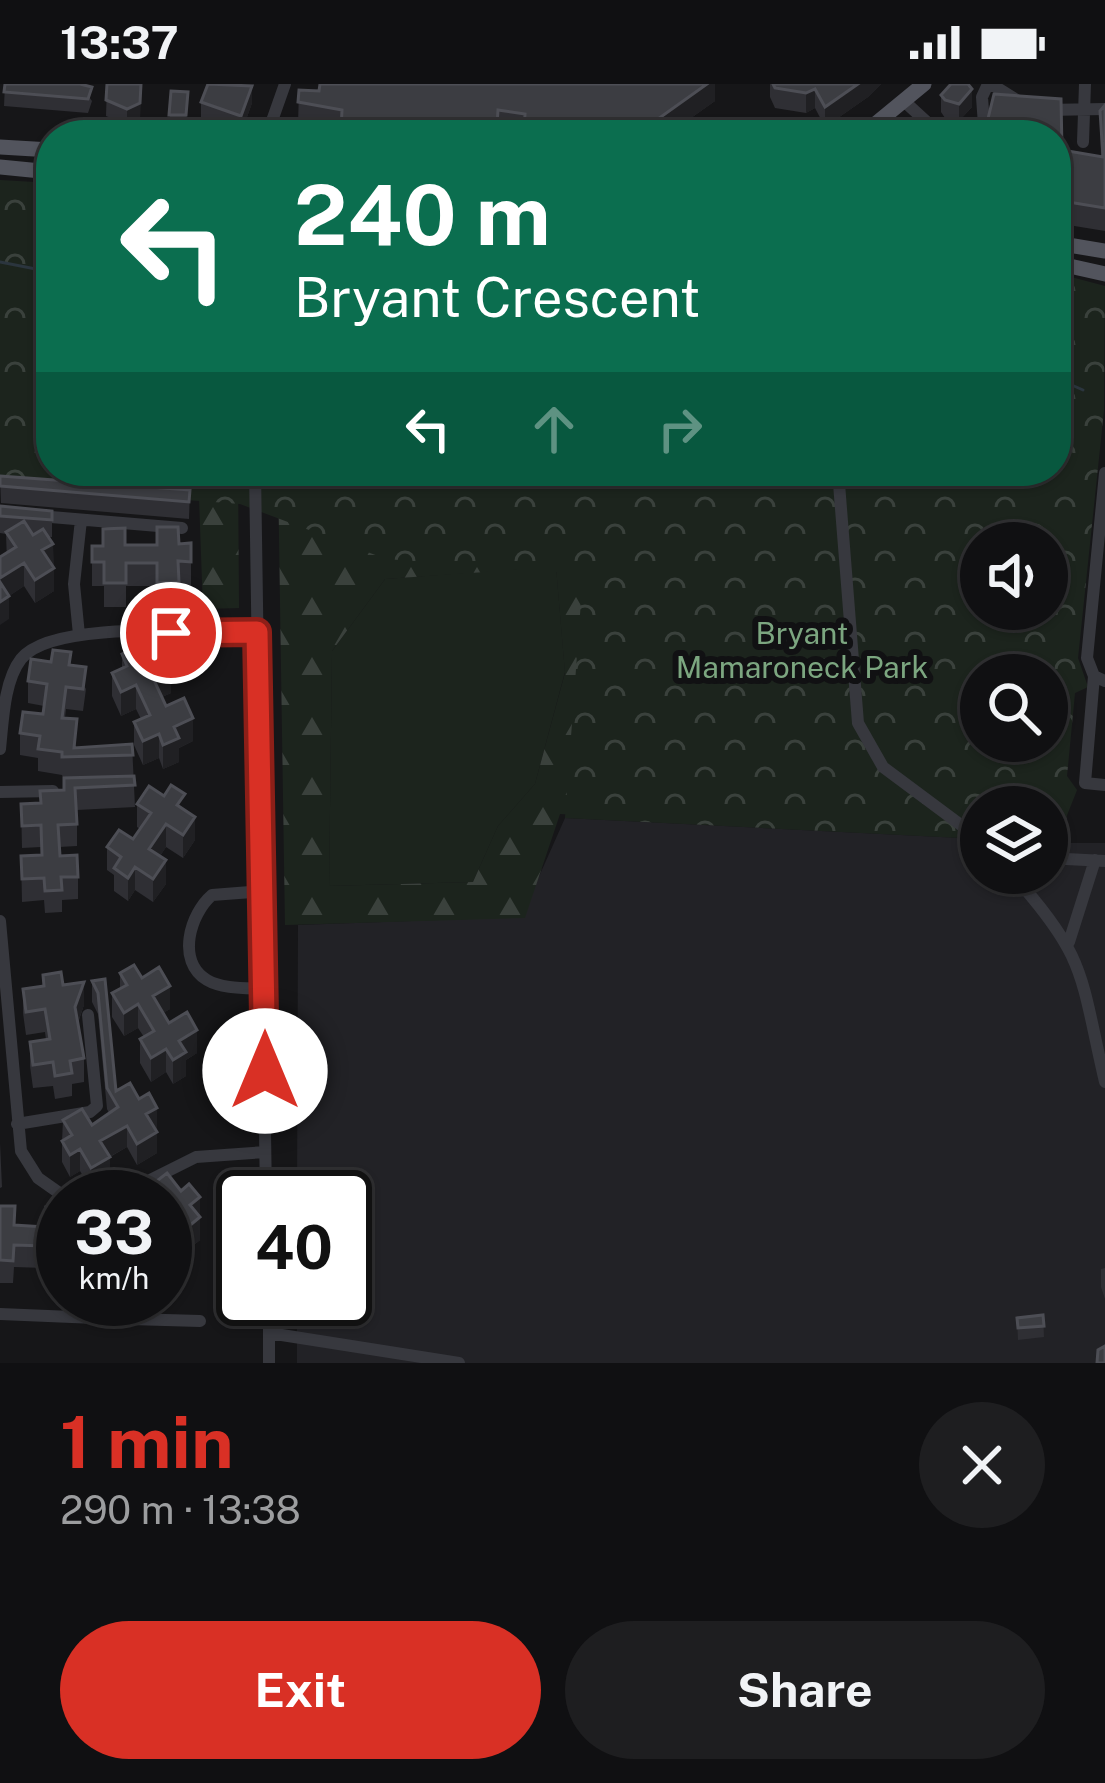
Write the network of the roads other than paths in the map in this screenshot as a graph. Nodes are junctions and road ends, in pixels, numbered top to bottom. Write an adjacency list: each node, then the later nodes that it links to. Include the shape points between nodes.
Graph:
1 (925, 84): 5 (main road)
2 (989, 84): 7 (street, via 1034,108); 11 (street)
3 (1084, 84): 7 (street)
4 (285, 86): 8 (street)
5 (905, 102): 9 (main road); 10 (street)
6 (1105, 109): 7 (street)
7 (1086, 110): 12 (street)
8 (273, 120)
9 (882, 120)
10 (925, 120)
11 (984, 120)
12 (1082, 142)
13 (0, 147): 14 (main road)
14 (36, 150)
15 (0, 166): 16 (main road)
16 (36, 170)
17 (1071, 245): 18 (main road)
18 (1105, 251)
19 (1071, 266): 20 (main road)
20 (1105, 274)
21 (1105, 473): 24 (street)
22 (255, 486): 28 (street)
23 (839, 486): 35 (street, via 858,723 883,767)
24 (1103, 513): 30 (street, via 1087,658)
25 (20, 514): 26 (street)
26 (81, 520): 27 (street); 29 (street)
27 (182, 528)
28 (257, 632): 29 (street); 38 (street)
29 (79, 635): 31 (street, via 42,642 20,661)
30 (1100, 679): 32 (street, via 1084,783)
31 (0, 749)
32 (1105, 785)
33 (63, 791): 34 (street)
34 (0, 792)
35 (960, 824)
36 (1068, 859): 37 (street)
37 (1100, 861): 42 (street)
38 (264, 891): 43 (street); 43 (street, via 212,896 197,912 189,947 197,971 212,983)
39 (1029, 894): 42 (street)
40 (0, 922): 41 (street)
41 (1, 942): 46 (street)
42 (1069, 942): 45 (street, via 1087,987)
43 (264, 989): 47 (street)
44 (88, 1016): 46 (street, via 97,1106)
45 (1105, 1082)
46 (17, 1124): 50 (street)
47 (265, 1152): 48 (street, via 196,1157); 49 (street)
48 (170, 1170)
49 (265, 1170)
50 (36, 1172)
51 (0, 1314): 52 (street)
52 (36, 1316)
53 (192, 1321): 54 (street)
54 (200, 1321)
55 (269, 1326): 56 (street)
56 (269, 1333): 57 (street); 58 (street)
57 (269, 1363)
58 (459, 1363)

